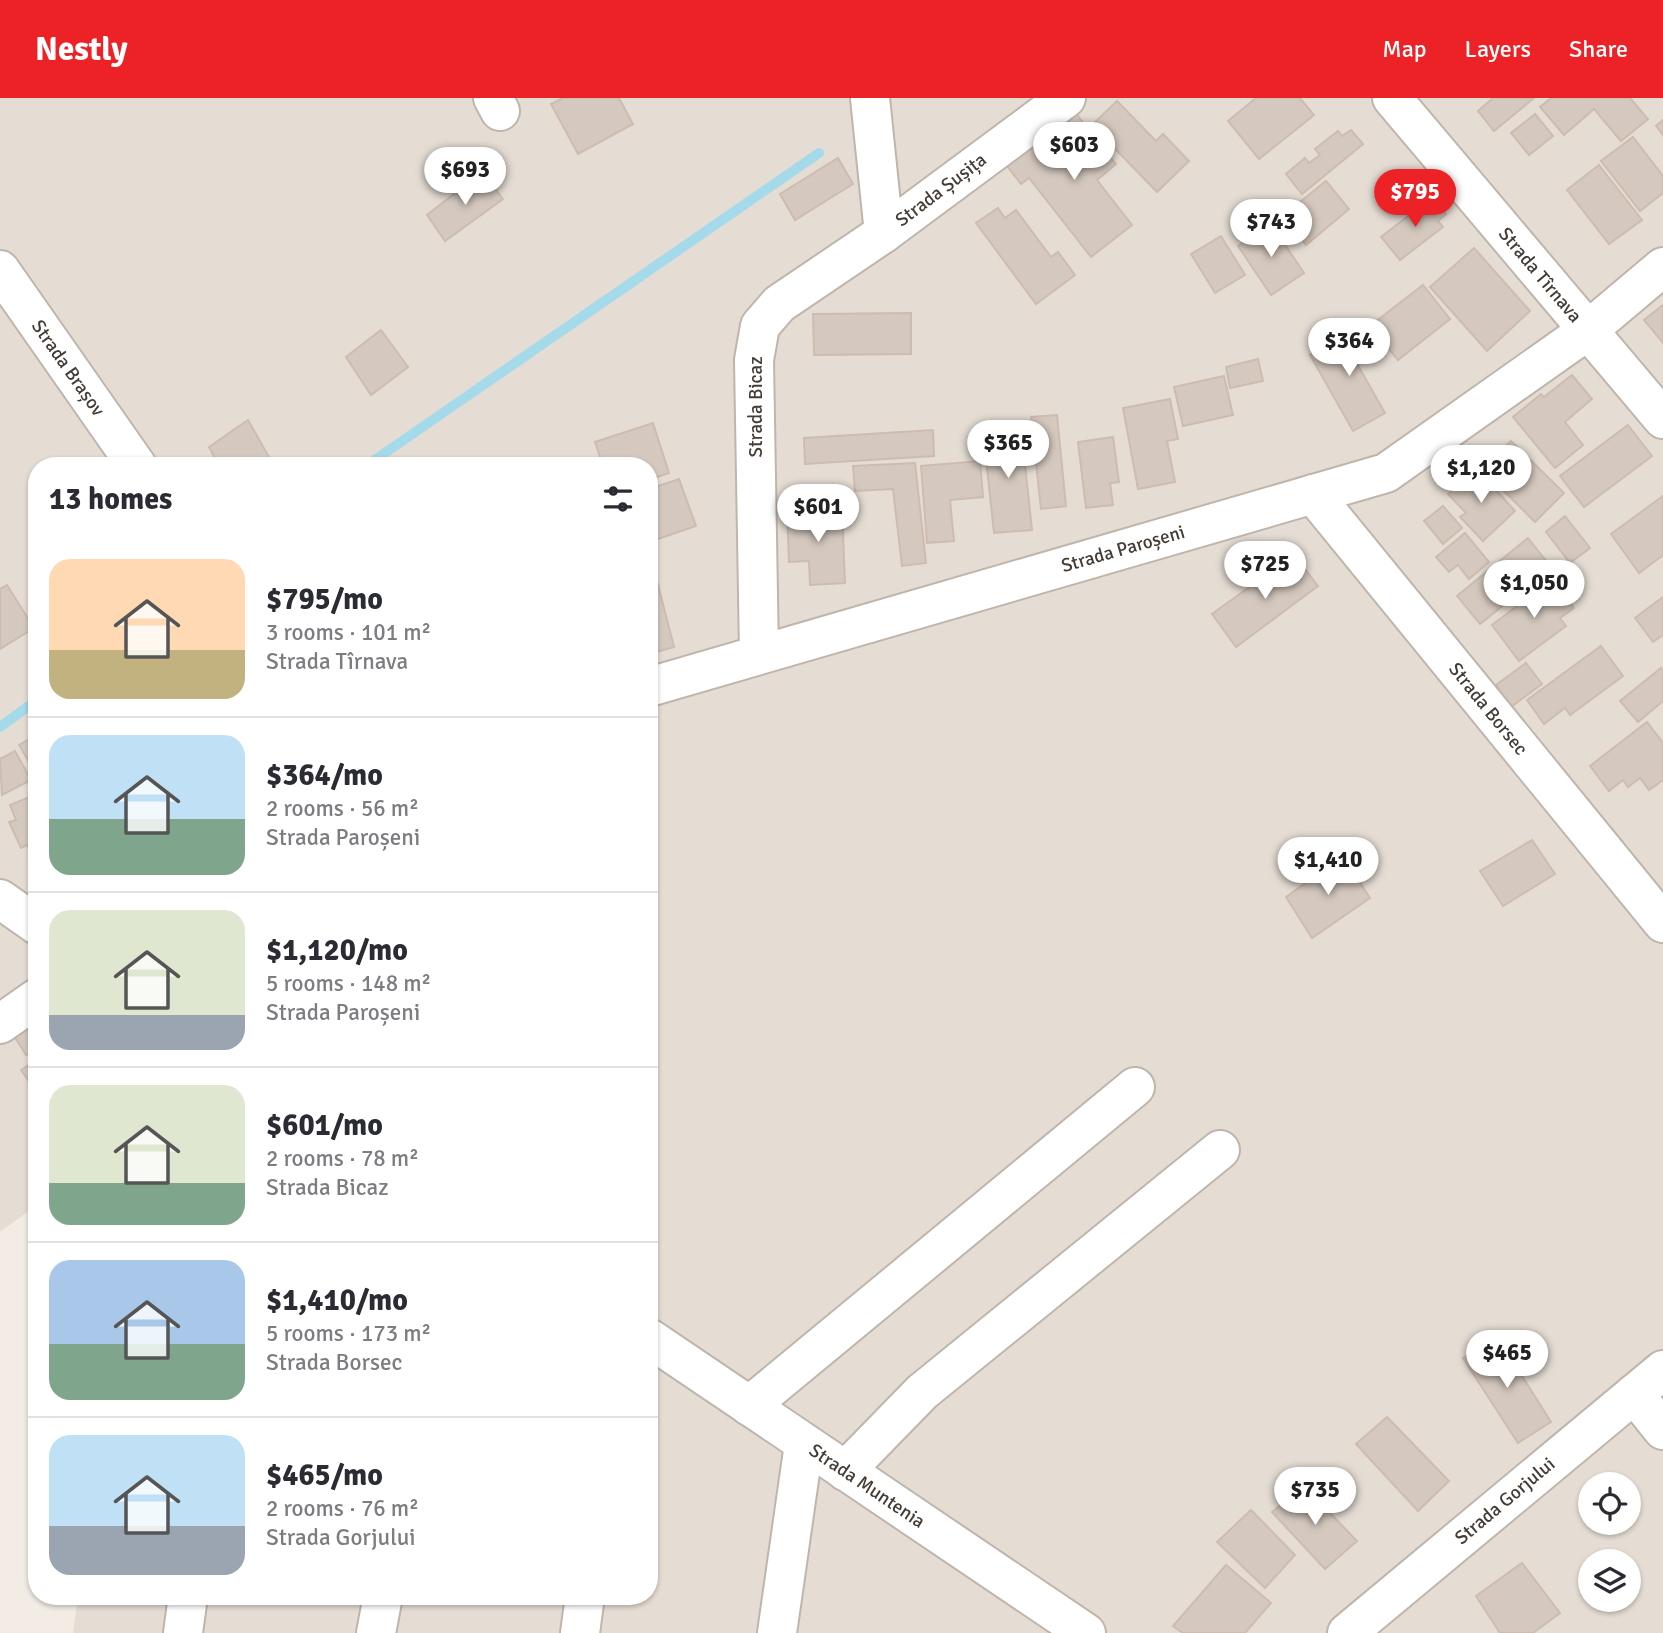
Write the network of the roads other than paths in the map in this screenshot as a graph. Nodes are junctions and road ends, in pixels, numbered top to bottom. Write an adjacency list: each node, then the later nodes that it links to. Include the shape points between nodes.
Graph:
1 (870, 98): 4 (street)
2 (1066, 98): 4 (street, Strada Șușița)
3 (1392, 98): 7 (street, Strada Tîrnava)
4 (884, 233): 11 (street, Strada Bicaz, via 779,304 760,326 754,360)
5 (1663, 267): 7 (street, Strada Paroșeni)
6 (0, 270): 9 (street, Strada Brașov)
7 (1587, 331): 8 (street, Strada Tîrnava); 10 (street, Strada Paroșeni, via 1386,473)
8 (1663, 419)
9 (131, 457)
10 (1313, 494): 11 (street, Strada Paroșeni); 13 (street, Strada Borsec)
11 (760, 654): 12 (street, Strada Paroșeni)
12 (658, 684)
13 (1663, 923)
14 (28, 1004): 15 (street)
15 (0, 1024)
16 (1135, 1087): 20 (street)
17 (1220, 1150): 23 (street, via 922,1392)
18 (658, 1344): 20 (street, Strada Muntenia)
19 (1649, 1382): 21 (street); 32 (street, Strada Gorjului)
20 (749, 1406): 22 (street, Strada Muntenia)
21 (1663, 1430)
22 (804, 1444): 23 (street, Strada Muntenia); 31 (street)
23 (845, 1471): 27 (street, Strada Muntenia)
24 (187, 1605): 28 (street)
25 (381, 1605): 29 (street)
26 (584, 1605): 30 (street)
27 (1075, 1629)
28 (183, 1633)
29 (376, 1633)
30 (580, 1633)
31 (777, 1633)
32 (1347, 1633)

